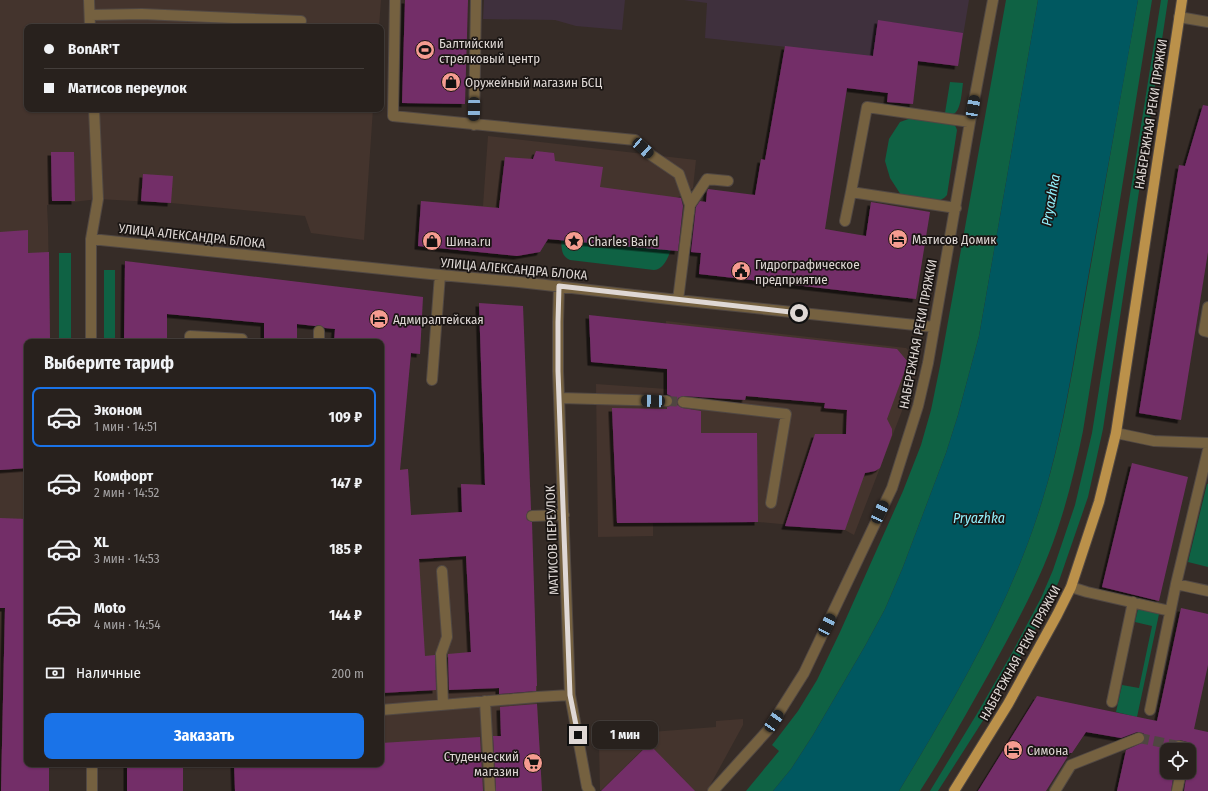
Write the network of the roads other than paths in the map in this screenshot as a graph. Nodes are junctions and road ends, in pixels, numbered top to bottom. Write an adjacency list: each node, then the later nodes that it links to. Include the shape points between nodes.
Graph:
1 (89, 0): 6 (street)
2 (395, 0): 13 (street, via 392,116)
3 (476, 0): 13 (street)
4 (993, 0): 12 (street, НАБЕРЕЖНАЯ РЕКИ ПРЯЖКИ)
5 (1182, 0): 7 (main road, НАБЕРЕЖНАЯ РЕКИ ПРЯЖКИ)
6 (90, 15): 8 (street, via 142,14); 10 (street)
7 (1180, 16): 9 (street); 35 (main road, НАБЕРЕЖНАЯ РЕКИ ПРЯЖКИ)
8 (301, 21)
9 (1208, 22)
10 (90, 24)
11 (94, 112): 19 (street, via 98,199)
12 (970, 122): 15 (street, via 867,107); 17 (street, НАБЕРЕЖНАЯ РЕКИ ПРЯЖКИ)
13 (474, 125): 16 (street, via 635,140 651,155 679,174)
14 (728, 181): 16 (street, via 707,179)
15 (851, 192): 17 (street); 18 (street)
16 (690, 205): 22 (street)
17 (956, 208): 24 (street, НАБЕРЕЖНАЯ РЕКИ ПРЯЖКИ)
18 (845, 221)
19 (91, 239): 20 (street, УЛИЦА АЛЕКСАНДРА БЛОКА); 27 (street)
20 (440, 275): 21 (street, УЛИЦА АЛЕКСАНДРА БЛОКА); 31 (street)
21 (559, 286): 22 (street, УЛИЦА АЛЕКСАНДРА БЛОКА); 32 (street, МАТИСОВ ПЕРЕУЛОК)
22 (678, 300): 24 (street, УЛИЦА АЛЕКСАНДРА БЛОКА)
23 (1208, 306): 26 (street, via 1204,331)
24 (934, 327): 59 (street, НАБЕРЕЖНАЯ РЕКИ ПРЯЖКИ, via 918,406 892,488 844,591 804,673 783,708 768,730)
25 (320, 331): 30 (street)
26 (1208, 332)
27 (91, 339)
28 (190, 339): 29 (street, via 190,336)
29 (242, 339)
30 (319, 339)
31 (432, 380)
32 (560, 398): 33 (street); 39 (street, МАТИСОВ ПЕРЕУЛОК)
33 (667, 401)
34 (683, 402): 38 (street, via 786,414)
35 (1116, 433): 36 (street, via 1154,441); 43 (main road, НАБЕРЕЖНАЯ РЕКИ ПРЯЖКИ, via 1099,502)
36 (1208, 443)
37 (1208, 450): 42 (street)
38 (771, 503)
39 (564, 515): 40 (street); 47 (street, МАТИСОВ ПЕРЕУЛОК)
40 (532, 516)
41 (442, 571): 50 (street, via 447,637 441,654)
42 (1176, 584): 44 (street); 46 (street)
43 (1071, 587): 45 (street); 60 (main road, НАБЕРЕЖНАЯ РЕКИ ПРЯЖКИ, via 1008,704)
44 (1208, 591)
45 (1133, 602): 46 (street); 49 (street)
46 (1170, 611): 52 (street)
47 (570, 695): 48 (street); 58 (street, МАТИСОВ ПЕРЕУЛОК, via 587,787)
48 (485, 701): 50 (street); 57 (street)
49 (1112, 702)
50 (443, 704): 51 (street)
51 (384, 710)
52 (1150, 710)
53 (1139, 738): 61 (street, via 1071,765)
54 (92, 767): 56 (street)
55 (1180, 779): 62 (street)
56 (92, 791)
57 (490, 791)
58 (590, 791)
59 (713, 791)
60 (954, 791)
61 (1055, 791)
62 (1177, 791)

